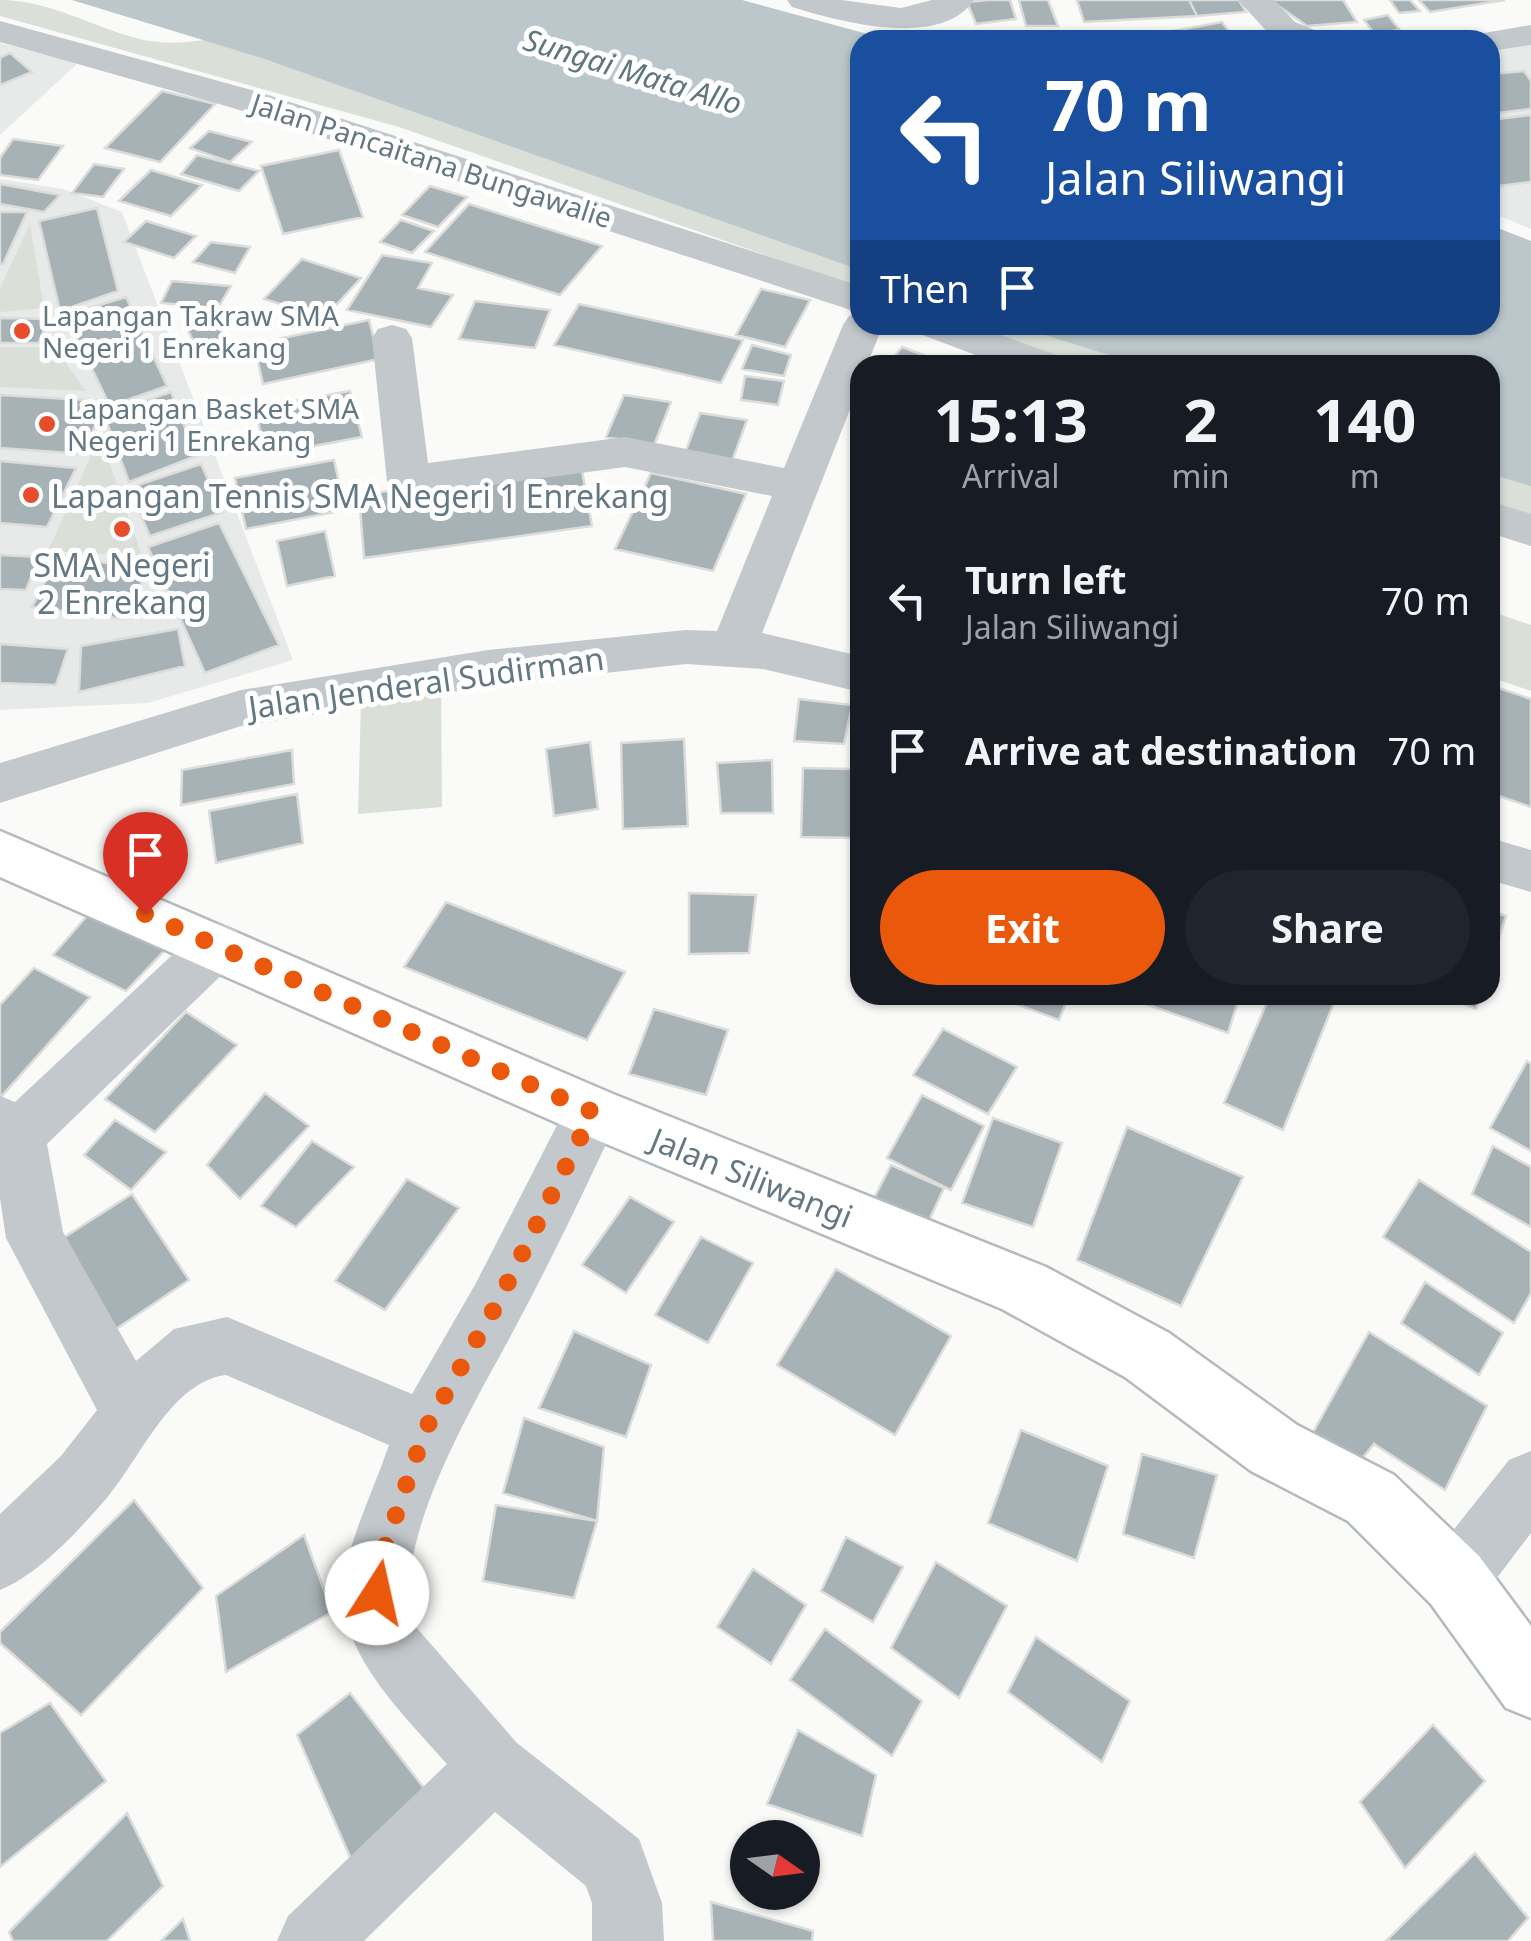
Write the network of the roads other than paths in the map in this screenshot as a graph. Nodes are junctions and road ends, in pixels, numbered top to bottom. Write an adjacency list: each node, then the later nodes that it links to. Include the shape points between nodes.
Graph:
1 (804, 0): 2 (street, via 902,20)
2 (957, 0)
3 (1255, 0): 4 (street)
4 (1285, 30)
5 (0, 31): 8 (street, Jalan Pancaitana Bungawalie, via 246,100)
6 (1531, 36): 7 (street)
7 (1500, 39)
8 (850, 297)
9 (961, 335): 11 (street)
10 (392, 338): 13 (street, via 408,480 624,452)
11 (1015, 355)
12 (850, 357): 13 (street)
13 (798, 486): 16 (street)
14 (1500, 520): 15 (street)
15 (1531, 530)
16 (732, 650): 17 (street, Jalan Jenderal Sudirman); 18 (street, Jalan Jenderal Sudirman, via 686,647 488,668 241,708)
17 (850, 672)
18 (0, 783)
19 (0, 853): 22 (main road, Jalan Siliwangi)
20 (1500, 862): 21 (street)
21 (1531, 871)
22 (218, 945): 23 (main road, Jalan Siliwangi); 24 (street)
23 (593, 1112): 26 (street); 29 (main road, Jalan Siliwangi, via 1024,1288 1132,1347 1274,1448 1371,1498)
24 (9, 1128): 25 (street, via 35,1238)
25 (131, 1412): 26 (street, via 194,1350 227,1346); 28 (street, via 83,1478)
26 (425, 1430): 31 (street, via 376,1573 378,1613 393,1650)
27 (1531, 1482): 29 (street)
28 (0, 1558)
29 (1456, 1580): 30 (main road, Jalan Siliwangi)
30 (1531, 1683)
31 (493, 1767): 32 (street); 33 (street, via 614,1864 627,1903)
32 (313, 1941)
33 (628, 1941)

